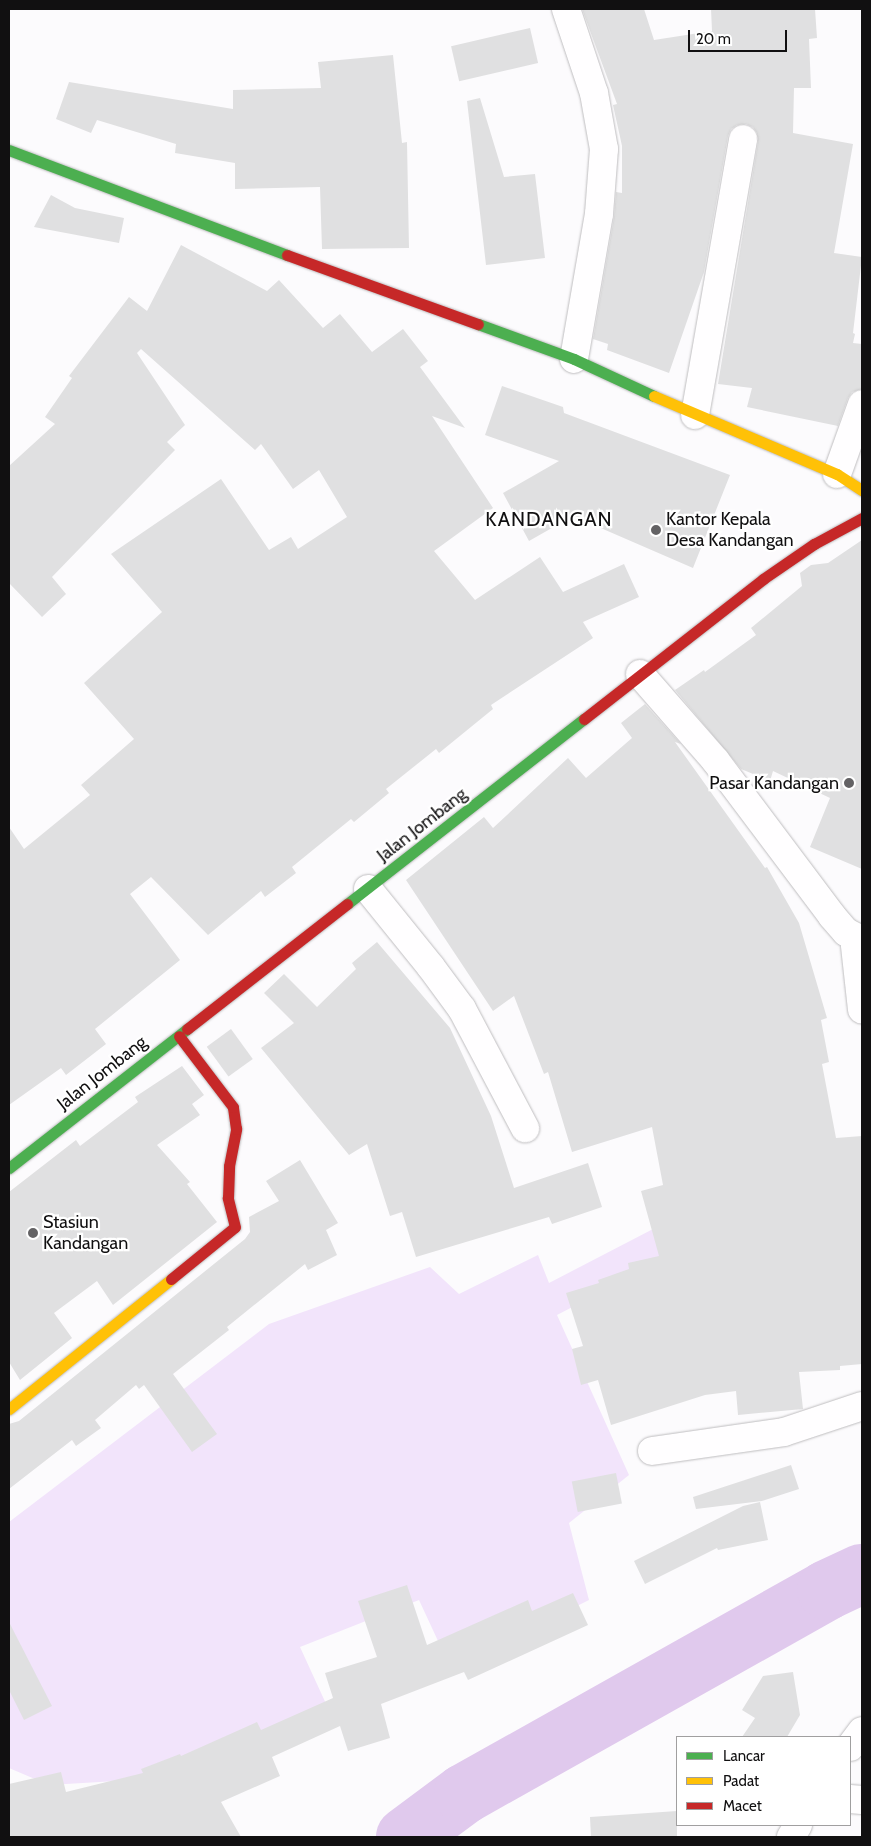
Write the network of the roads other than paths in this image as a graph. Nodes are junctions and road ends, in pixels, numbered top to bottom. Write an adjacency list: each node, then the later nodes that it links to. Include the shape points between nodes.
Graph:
1 (566, 9): 4 (street, via 594,93 604,149 599,214)
2 (744, 139): 6 (street)
3 (9, 150): 4 (street)
4 (574, 359): 6 (street)
5 (862, 404): 7 (street)
6 (695, 415): 7 (street)
7 (837, 474): 8 (street)
8 (862, 490)
9 (862, 518): 10 (street, Jalan Jombang, via 814,544 770,574)
10 (640, 674): 11 (street, Jalan Jombang); 12 (street, via 715,760 832,916)
11 (368, 889): 14 (street, Jalan Jombang); 15 (street, via 462,1009)
12 (858, 938): 13 (street)
13 (862, 1010)
14 (179, 1036): 16 (street, Jalan Jombang); 18 (street, via 233,1107 236,1129 229,1166 228,1198 235,1227)
15 (525, 1128)
16 (9, 1168)
17 (862, 1406): 19 (street, via 784,1432)
18 (9, 1409)
19 (652, 1451)
20 (862, 1731): 21 (street)
21 (851, 1747)

